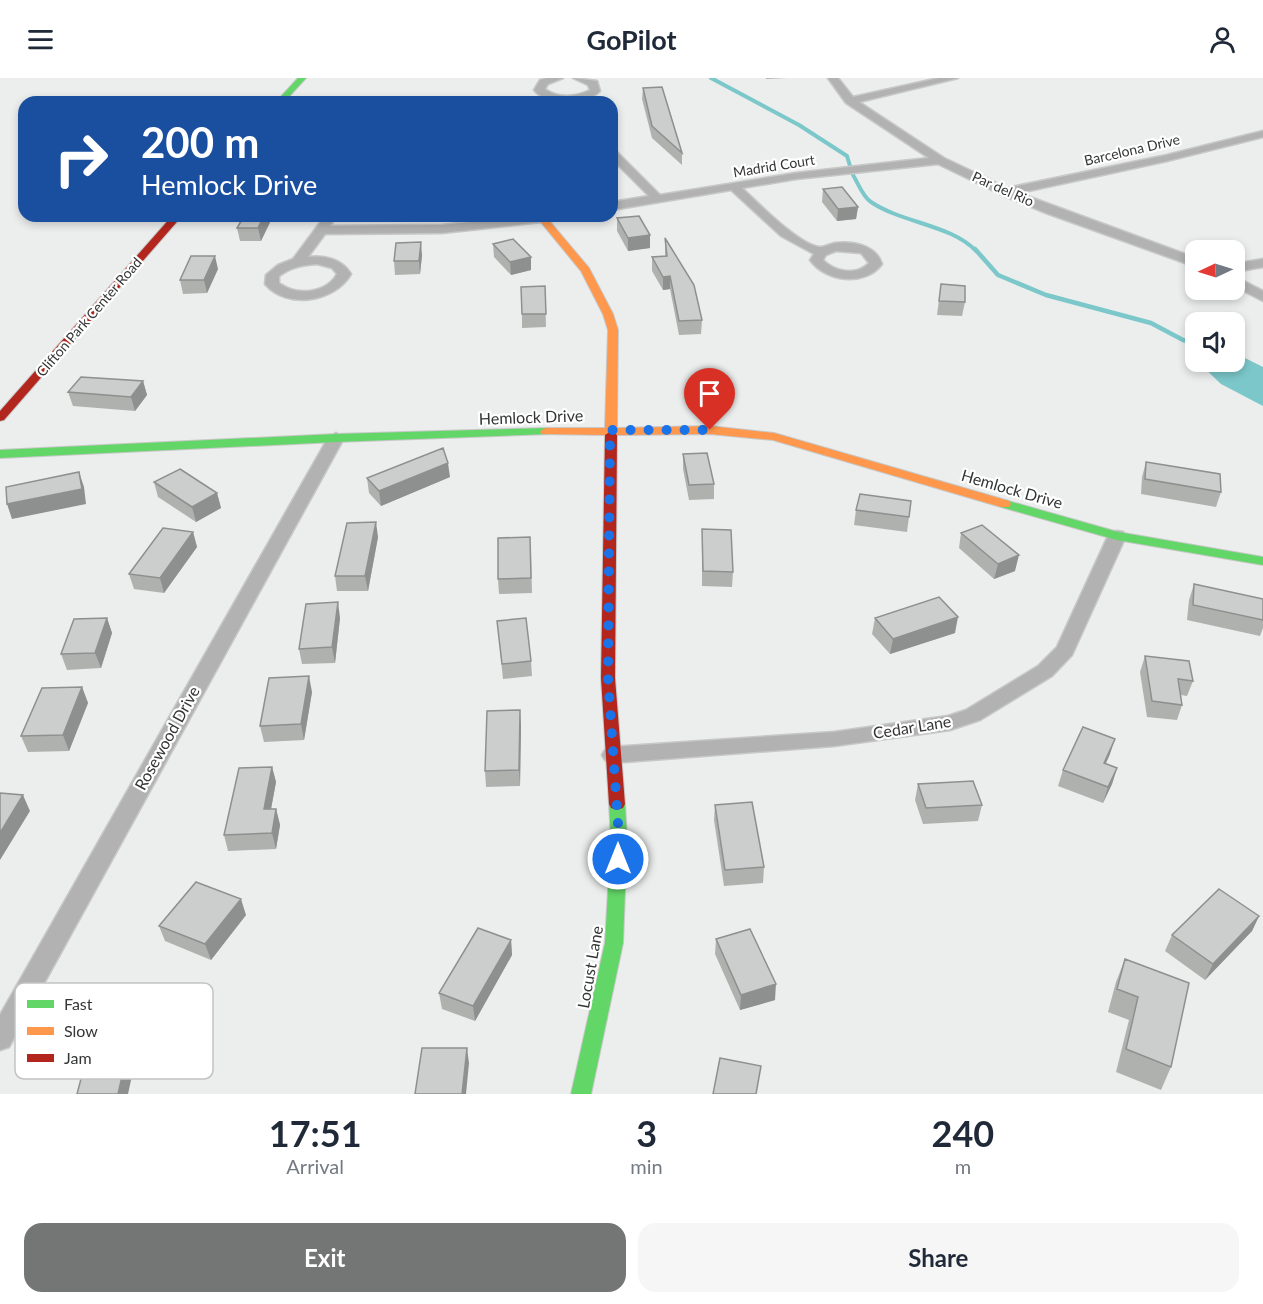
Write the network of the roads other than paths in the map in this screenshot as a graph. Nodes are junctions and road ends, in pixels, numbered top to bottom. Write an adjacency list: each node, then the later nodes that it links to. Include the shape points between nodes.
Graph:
1 (302, 78): 6 (street)
2 (558, 78): 7 (street, via 544,82 538,90)
3 (578, 78): 8 (street, via 596,86)
4 (833, 78): 9 (street, Par del Rio)
5 (953, 78): 9 (street)
6 (286, 96)
7 (550, 96)
8 (590, 96)
9 (850, 101): 12 (street, Par del Rio)
10 (1263, 134): 14 (street, Barcelona Drive)
11 (618, 159): 15 (street)
12 (940, 160): 13 (street, Madrid Court); 14 (street, Par del Rio)
13 (734, 187): 15 (street, Madrid Court); 22 (street, via 795,241)
14 (1006, 192): 23 (street, Par del Rio)
15 (657, 198): 16 (street, Madrid Court)
16 (618, 205)
17 (172, 222): 29 (street, Clifton Park Center Road)
18 (328, 222): 21 (street)
19 (513, 222): 21 (street, via 442,229)
20 (546, 222): 30 (street, Locust Lane, via 572,251 610,313)
21 (323, 230): 24 (street)
22 (820, 252)
23 (1185, 258)
24 (298, 262): 24 (street, via 276,271 271,280 275,288 288,293 316,293 343,279 343,270 333,263)
25 (1263, 263): 26 (street)
26 (1245, 266)
27 (1245, 286): 28 (street)
28 (1263, 297)
29 (0, 418)
30 (610, 430): 31 (street, Hemlock Drive); 33 (street, Hemlock Drive, via 710,430 774,437); 35 (street, Locust Lane, via 608,678)
31 (336, 438): 32 (street, Hemlock Drive); 36 (street, Rosewood Drive)
32 (0, 454)
33 (1117, 536): 34 (street, Hemlock Drive); 35 (street, Cedar Lane, via 1065,650 1045,670 973,715 950,723 834,739)
34 (1263, 561)
35 (612, 755): 39 (street, Locust Lane, via 619,838 614,943)
36 (31, 983)
37 (15, 1012): 38 (street, Rosewood Drive)
38 (0, 1039)
39 (580, 1094)

